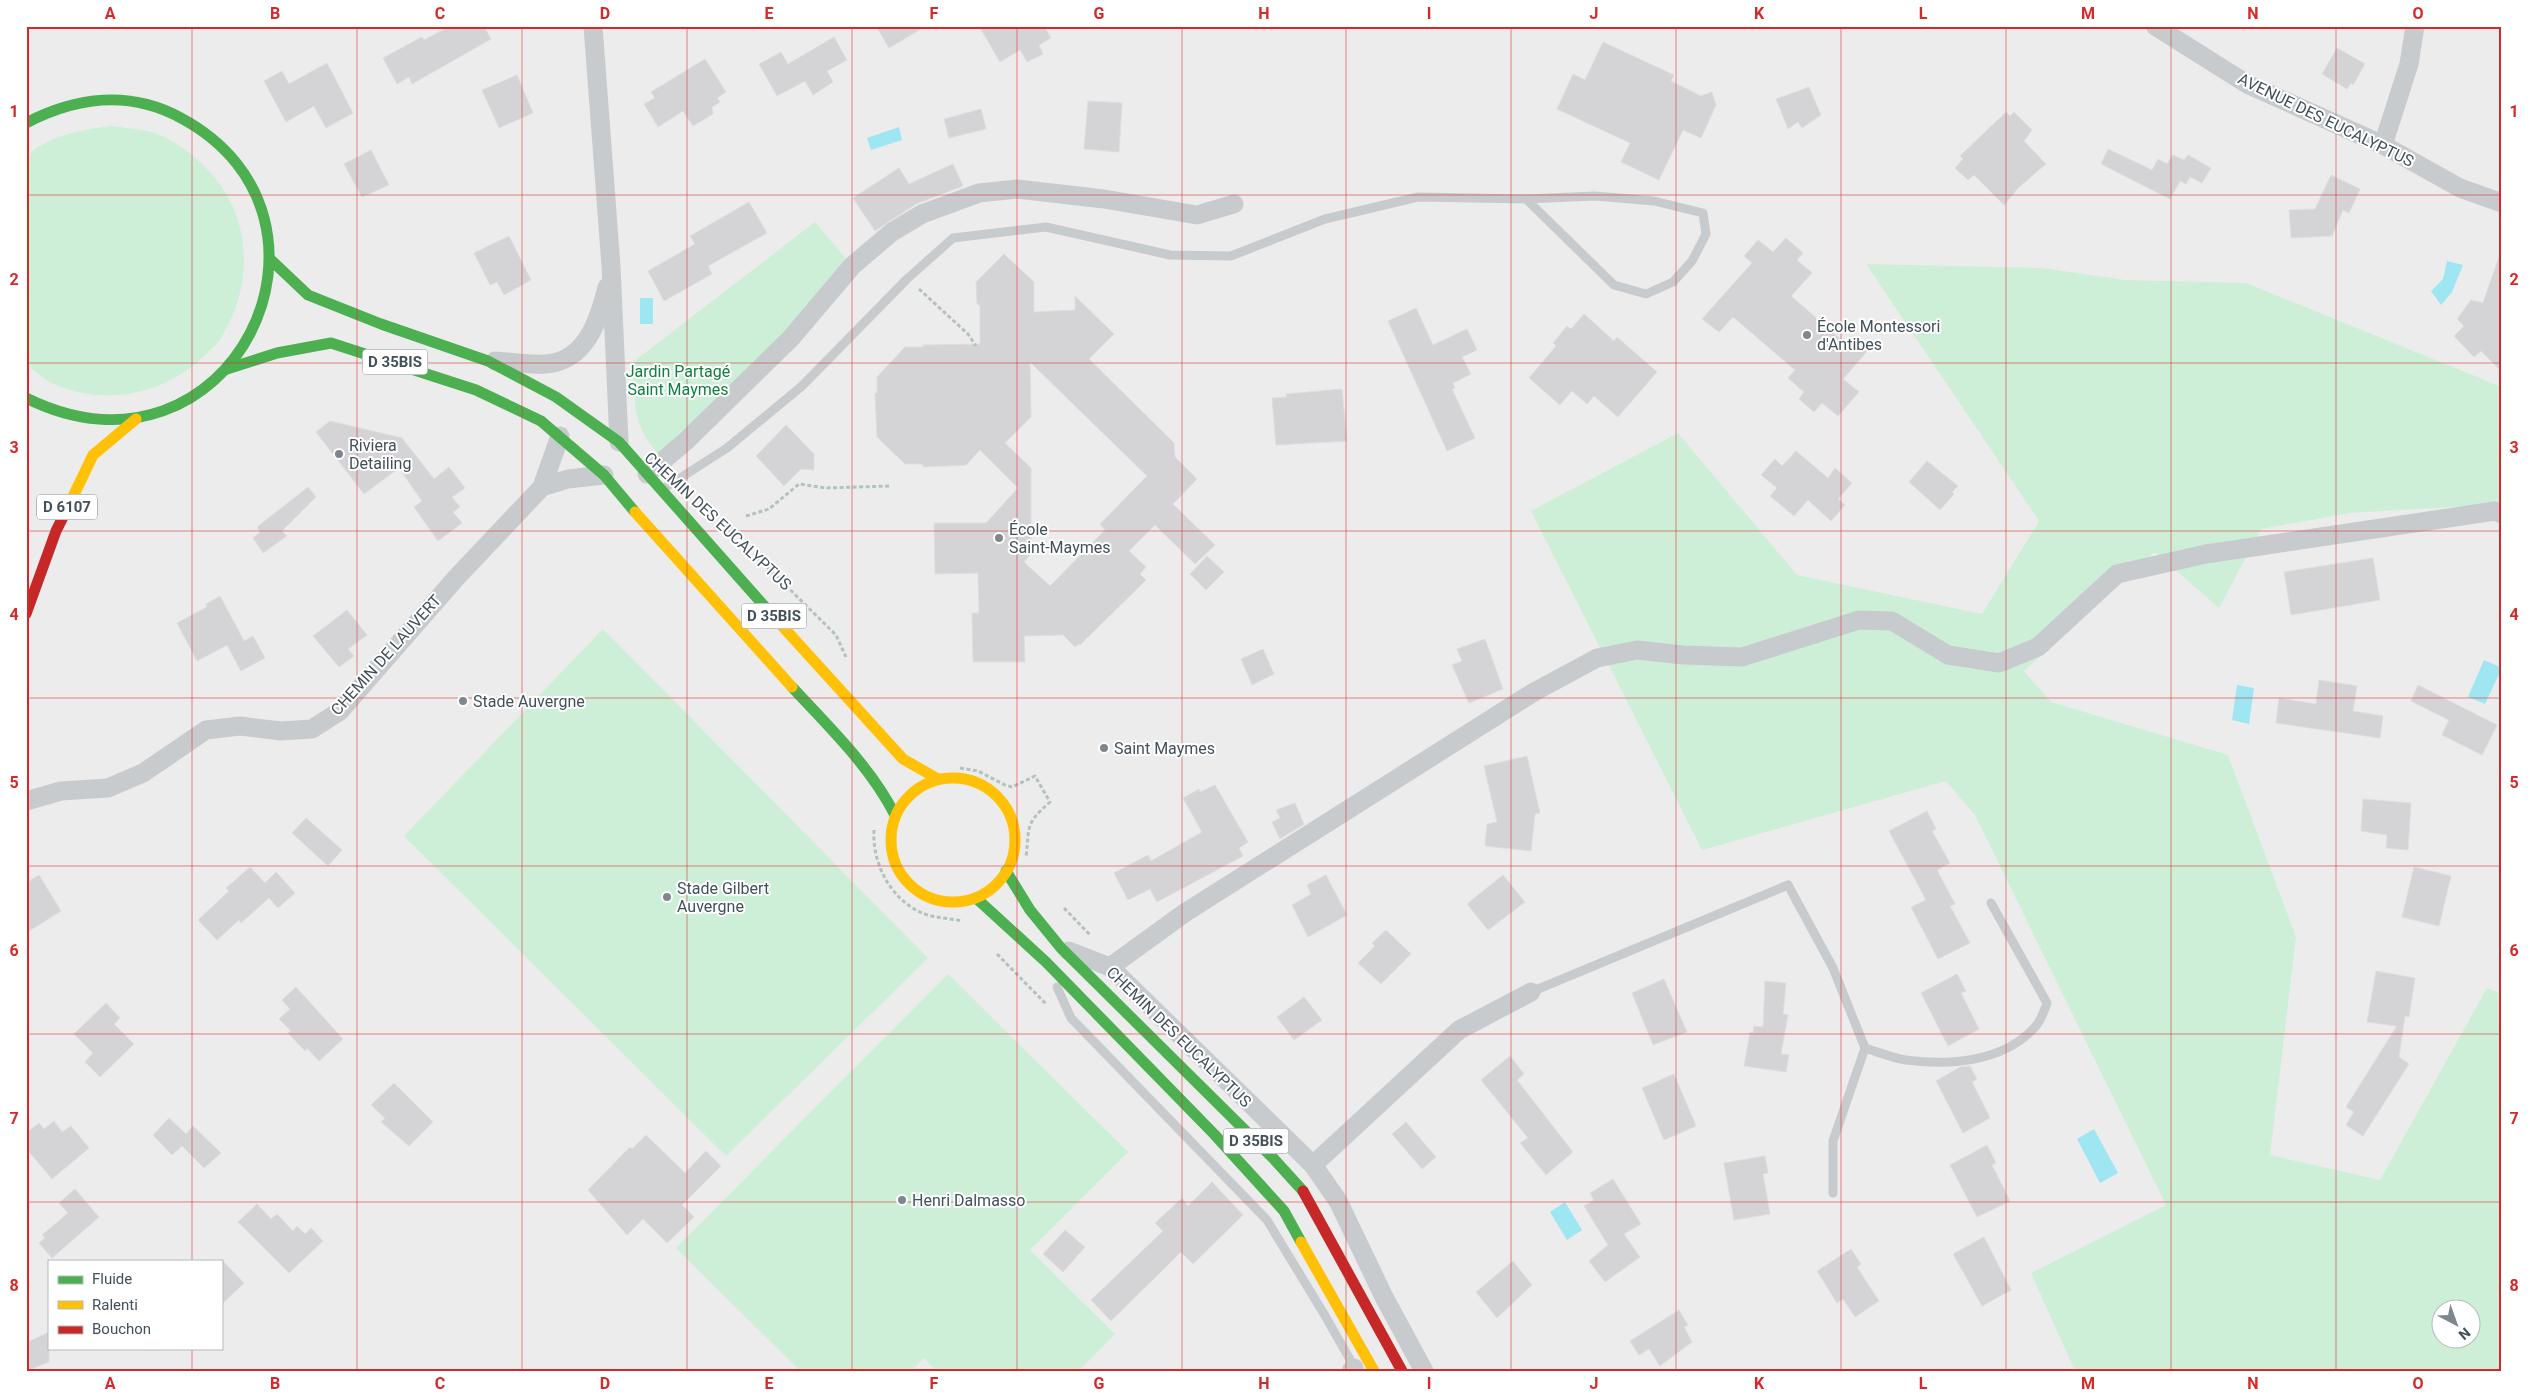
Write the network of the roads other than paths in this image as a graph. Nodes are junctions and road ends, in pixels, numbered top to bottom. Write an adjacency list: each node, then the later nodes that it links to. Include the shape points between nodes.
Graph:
1 (593, 26): 12 (street)
2 (2155, 26): 7 (street, AVENUE DES EUCALYPTUS, via 2247,84)
3 (2415, 26): 7 (street, via 2409,64)
4 (35, 107): 5 (main road)
5 (52, 109): 6 (main road); 11 (main road, via 89,100 127,100 164,108 189,120 232,156 248,179 260,204)
6 (26, 123)
7 (2383, 145): 9 (street, AVENUE DES EUCALYPTUS, via 2460,188)
8 (1526, 200): 8 (lane, via 1614,285 1646,294 1674,282 1692,261 1706,234 1703,213 1654,201 1595,196); 22 (lane, via 1418,197 1325,219 1231,256 1170,255 1046,228 953,238 907,279 802,386 727,448)
9 (2502, 203)
10 (1234, 204): 19 (street, via 1197,215 1104,199 1017,189 979,193 922,214 892,232 852,266 791,338)
11 (270, 259): 13 (main road, D 35BIS, via 308,295); 14 (main road, via 267,289 259,318)
12 (611, 266): 13 (street, via 602,306 584,347 567,359 547,364); 18 (street)
13 (488, 361): 18 (main road, D 35BIS, via 556,396)
14 (227, 369): 16 (main road, via 186,402); 17 (main road, D 35BIS, via 278,353 331,343 476,390 541,421)
15 (26, 398): 16 (main road, via 74,418)
16 (136, 419): 24 (main road, D 6107, via 93,455 56,531)
17 (560, 436): 20 (main road, D 35BIS); 21 (street, CHEMIN DE LAUVERT)
18 (619, 442): 19 (main road, CHEMIN DES EUCALYPTUS / D 35BIS)
19 (647, 474): 22 (main road, CHEMIN DES EUCALYPTUS / D 35BIS)
20 (604, 475): 21 (street, CHEMIN DE LAUVERT, via 568,478); 27 (main road, D 35BIS, via 849,749)
21 (542, 487): 26 (street, CHEMIN DE LAUVERT, via 456,578 340,711 312,728 281,731 240,726 206,730 143,773 108,788 61,791)
22 (661, 490): 25 (main road, CHEMIN DES EUCALYPTUS / D 35BIS, via 903,759)
23 (2502, 514): 33 (street, via 2495,511 2206,554 2117,574 2038,647 1999,663 1948,655 1892,621 1859,620 1742,657 1637,650 1597,658 1534,692 1186,912)
24 (26, 614)
25 (938, 779): 27 (main road, via 920,786 905,799); 28 (main road, via 959,777 979,783 996,794 1009,811 1015,831 1014,852)
26 (26, 801)
27 (895, 815): 29 (main road, via 890,836 892,856 901,875 916,890 934,900 955,902)
28 (1006, 871): 29 (main road, via 993,887); 31 (main road, CHEMIN DES EUCALYPTUS / D 35BIS, via 1030,910)
29 (976, 898): 32 (main road, D 35BIS)
30 (1990, 904): 35 (lane, via 2047,1003 2036,1027 2007,1049 1981,1058 1943,1064 1904,1060)
31 (1061, 948): 33 (street, CHEMIN DES EUCALYPTUS); 40 (main road, CHEMIN DES EUCALYPTUS / D 35BIS, via 1273,1158 1306,1195)
32 (1046, 962): 38 (lane, via 1071,1018 1267,1220); 39 (main road, D 35BIS, via 1214,1134 1284,1211)
33 (1110, 967): 36 (street, CHEMIN DES EUCALYPTUS)
34 (1531, 992): 35 (lane, via 1788,885 1834,968); 36 (street, via 1458,1030)
35 (1865, 1048): 37 (lane, via 1833,1141)
36 (1312, 1166): 41 (street, CHEMIN DES EUCALYPTUS, via 1338,1201)
37 (1833, 1193)
38 (1354, 1370)
39 (1374, 1371)
40 (1402, 1371)
41 (1424, 1371)

